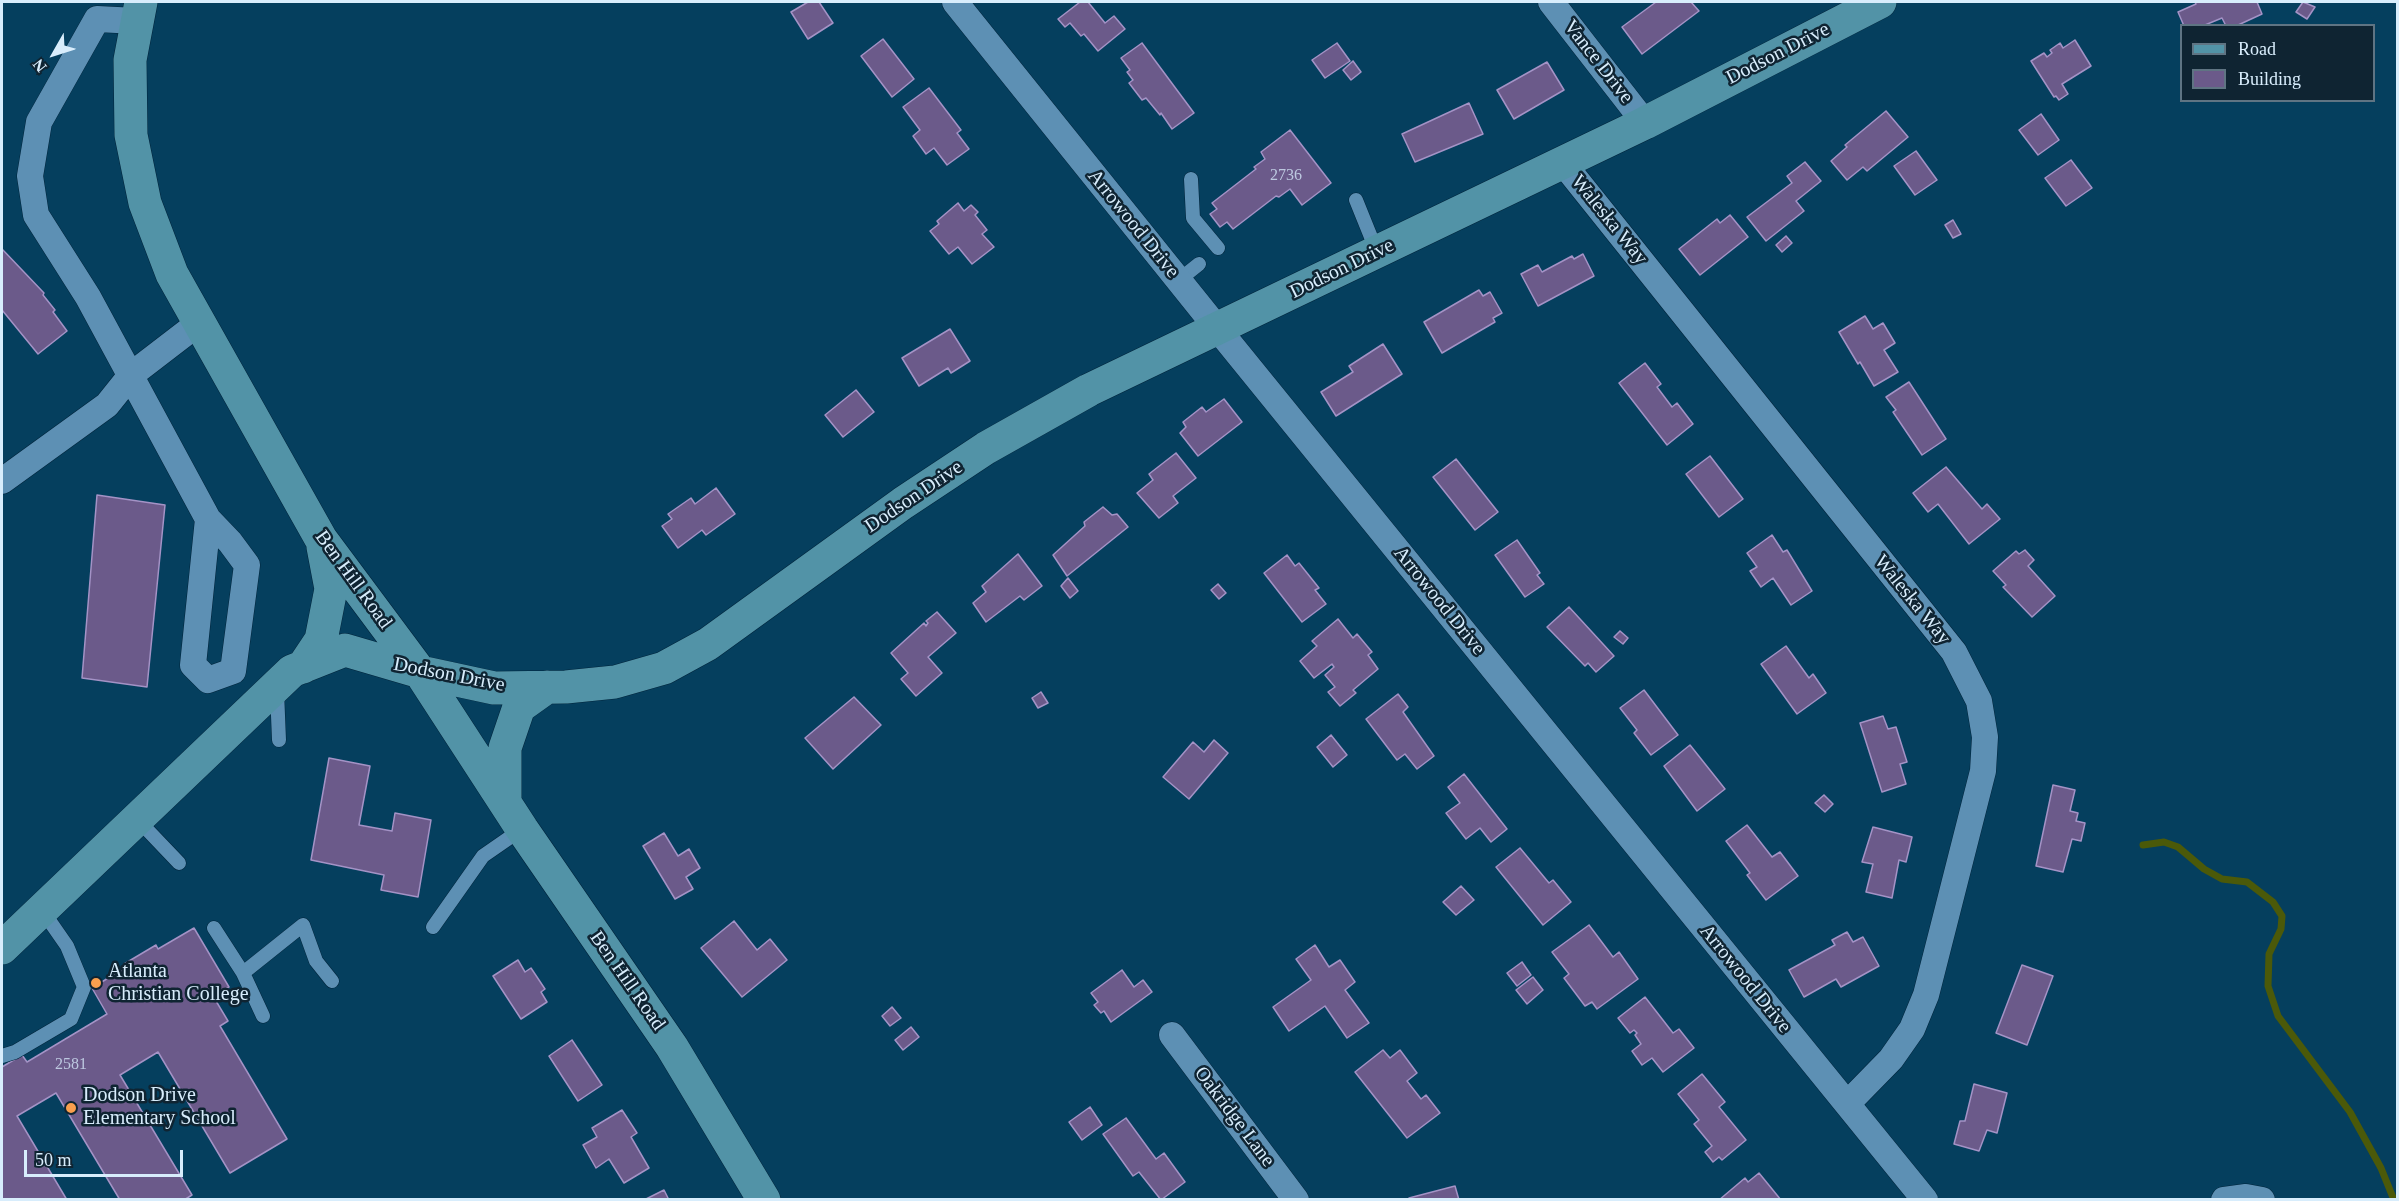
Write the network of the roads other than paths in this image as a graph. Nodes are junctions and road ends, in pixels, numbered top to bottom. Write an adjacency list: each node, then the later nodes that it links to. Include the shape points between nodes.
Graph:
1 (955, 2): 13 (street, Arrowood Drive)
2 (1551, 2): 6 (street, Vance Drive)
3 (1880, 2): 6 (street, Dodson Drive)
4 (94, 10): 5 (street); 16 (street, via 39,122 30,176 36,215)
5 (139, 11): 14 (street, Ben Hill Road, via 130,60 131,135 144,202 172,274)
6 (1645, 123): 7 (street, Dodson Drive)
7 (1563, 163): 11 (street, Dodson Drive); 37 (street, Waleska Way, via 1954,652 1979,701 1985,737 1983,771 1926,995 1911,1029 1891,1059)
8 (1191, 179): 10 (lane, via 1193,218)
9 (1356, 200): 11 (lane)
10 (1218, 248)
11 (1377, 252): 15 (street, Dodson Drive)
12 (1199, 264): 13 (lane)
13 (1179, 280): 15 (street, Arrowood Drive)
14 (200, 322): 16 (street); 19 (street, Ben Hill Road)
15 (1217, 328): 23 (street, Dodson Drive, via 1089,390 986,448 708,644 664,668 615,682); 37 (street, Arrowood Drive)
16 (131, 375): 17 (street, via 107,405); 18 (street)
17 (2, 481)
18 (208, 519): 18 (street, via 193,665 208,680 233,671 247,565)
19 (321, 539): 20 (street, via 332,589 321,640); 21 (street, Ben Hill Road)
20 (303, 667): 21 (street, Dodson Drive, via 345,650); 22 (street, Dodson Drive, via 292,671)
21 (420, 672): 23 (street, Dodson Drive, via 494,688); 25 (street, Ben Hill Road)
22 (276, 686): 24 (lane); 26 (street, Dodson Drive)
23 (547, 687): 25 (street, via 519,706 505,748)
24 (279, 740)
25 (514, 816): 29 (lane); 38 (street, Ben Hill Road, via 672,1047)
26 (137, 819): 27 (lane); 28 (street, Dodson Drive)
27 (179, 863)
28 (42, 909): 31 (street, Dodson Drive); 36 (lane, via 67,946 84,987 71,1019)
29 (433, 927)
30 (214, 928): 32 (lane)
31 (2, 948)
32 (243, 973): 33 (lane, via 303,925 316,961); 34 (lane)
33 (332, 981)
34 (263, 1016)
35 (1172, 1035): 39 (street, Oakridge Lane)
36 (2, 1056)
37 (1847, 1104): 40 (street, Arrowood Drive)
38 (764, 1200)
39 (1296, 1200)
40 (1925, 1200)
41 (2224, 1200): 42 (street)
42 (2262, 1200)

